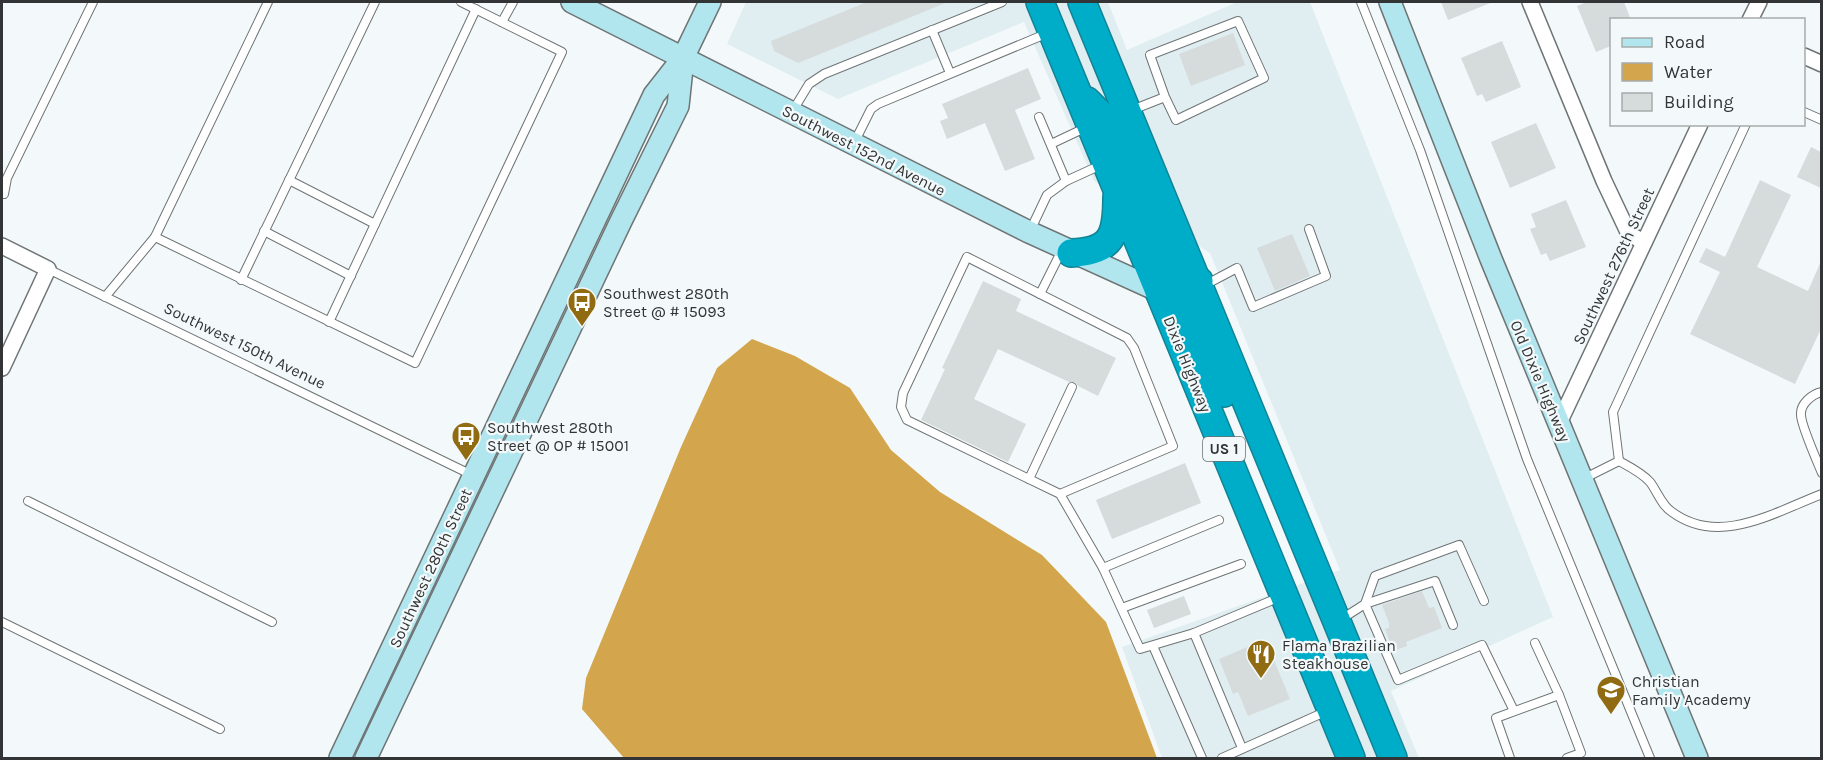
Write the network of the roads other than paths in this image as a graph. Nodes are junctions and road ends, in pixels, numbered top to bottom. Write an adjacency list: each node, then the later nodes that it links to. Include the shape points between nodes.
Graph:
1 (93, 2): 37 (lane)
2 (268, 2): 48 (lane)
3 (375, 2): 38 (lane)
4 (461, 2): 15 (lane)
5 (513, 2): 17 (lane)
6 (572, 2): 21 (street, Southwest 152nd Avenue)
7 (710, 2): 21 (street, Southwest 280th Street)
8 (1002, 2): 18 (lane)
9 (1040, 2): 19 (highway, Dixie Highway / US 1)
10 (1082, 2): 26 (highway, US 1)
11 (1361, 2): 105 (lane, via 1423,159 1527,459)
12 (1390, 2): 65 (street, Old Dixie Highway)
13 (1530, 2): 49 (street, via 1629,234)
14 (1759, 2): 16 (street)
15 (476, 9): 17 (lane); 44 (lane)
16 (1751, 18)
17 (502, 22): 59 (lane, via 562,52 415,363)
18 (933, 30): 23 (lane); 28 (lane, via 817,79 802,94)
19 (1052, 31): 23 (lane); 24 (highway, Dixie Highway / US 1)
20 (1805, 57): 22 (street)
21 (683, 58): 28 (street, Southwest 152nd Avenue); 42 (street, Southwest 280th Street, via 654,95); 43 (street, Southwest 280th Street, via 678,106)
22 (1821, 64)
23 (950, 73): 35 (lane, via 878,104 871,110)
24 (1076, 89): 31 (highway, Dixie Highway / US 1); 55 (highway, via 1110,124 1172,270 1180,281)
25 (1165, 97): 25 (lane, via 1176,120 1264,78 1238,21 1150,55); 26 (lane)
26 (1128, 112): 55 (highway, US 1)
27 (1805, 113): 30 (lane)
28 (792, 114): 35 (street, Southwest 152nd Avenue)
29 (1039, 117): 34 (lane)
30 (1821, 120)
31 (1090, 125): 34 (lane); 36 (highway, Dixie Highway / US 1)
32 (1699, 126): 49 (street, Southwest 276th Street)
33 (1745, 126): 66 (lane, via 1613,412)
34 (1050, 144): 39 (lane)
35 (854, 145): 47 (street, Southwest 152nd Avenue)
36 (1106, 163): 39 (lane); 40 (highway, Dixie Highway / US 1)
37 (4, 177): 41 (lane)
38 (289, 180): 44 (lane); 46 (lane)
39 (1066, 182): 47 (lane, via 1047,195)
40 (1117, 190): 51 (highway, via 1117,222 1108,241 1089,253); 56 (highway, Dixie Highway / US 1)
41 (4, 194)
42 (599, 211): 43 (street); 60 (street, Southwest 280th Street)
43 (621, 221): 61 (street, Southwest 280th Street)
44 (375, 224): 53 (lane)
45 (1309, 229): 55 (lane, via 1326,276 1253,307 1237,268)
46 (264, 231): 53 (lane); 54 (lane)
47 (1029, 232): 51 (street, Southwest 152nd Avenue)
48 (155, 237): 54 (lane); 58 (lane)
49 (1644, 242): 65 (street, Southwest 276th Street)
50 (2, 246): 52 (street, Southwest 150th Avenue)
51 (1067, 251): 56 (street, Southwest 152nd Avenue); 57 (lane)
52 (48, 269): 58 (lane, Southwest 150th Avenue); 62 (street)
53 (351, 276): 59 (lane)
54 (241, 280): 59 (lane)
55 (1200, 284): 72 (highway, US 1)
56 (1159, 291): 72 (highway, via 1188,308 1254,459); 79 (highway, Dixie Highway / US 1)
57 (1040, 294): 69 (lane, via 967,257 903,393 901,407 907,420); 73 (lane, via 1127,338 1173,446)
58 (105, 297): 68 (lane, Southwest 150th Avenue)
59 (329, 322)
60 (540, 335): 61 (street); 68 (street, Southwest 280th Street)
61 (563, 347): 71 (street, Southwest 280th Street)
62 (2, 368)
63 (1072, 387): 69 (lane)
64 (1821, 392): 67 (lane, via 1804,403 1800,414)
65 (1559, 423): 70 (street, Old Dixie Highway)
66 (1619, 461): 70 (lane); 74 (lane, via 1649,480 1670,512 1694,524 1717,529 1735,527)
67 (1821, 473)
68 (473, 476): 71 (street); 91 (street, Southwest 280th Street)
69 (1029, 479): 73 (lane)
70 (1582, 479): 106 (street, Old Dixie Highway)
71 (496, 486): 94 (street, Southwest 280th Street)
72 (1281, 488): 85 (highway, US 1)
73 (1060, 494): 78 (lane)
74 (1821, 494)
75 (28, 501): 84 (lane)
76 (1220, 520): 78 (lane)
77 (1241, 564): 82 (lane)
78 (1103, 568): 82 (lane)
79 (1284, 595): 87 (lane); 92 (highway, Dixie Highway / US 1)
80 (1484, 601): 81 (lane, via 1459,544 1375,576)
81 (1365, 604): 85 (lane); 86 (lane, via 1435,581); 93 (lane, via 1398,681 1482,645)
82 (1122, 608): 89 (lane, via 1140,649)
83 (2, 622): 95 (lane)
84 (272, 622)
85 (1337, 622): 102 (highway, US 1)
86 (1453, 625)
87 (1194, 633): 89 (lane); 96 (lane)
88 (1535, 643): 90 (lane)
89 (1153, 646): 99 (lane)
90 (1559, 694): 93 (lane); 104 (lane, via 1581,753)
91 (364, 708): 94 (street); 97 (street, Southwest 280th Street)
92 (1331, 709): 96 (lane); 101 (highway, Dixie Highway / US 1)
93 (1514, 711): 103 (lane, via 1496,718)
94 (386, 716): 98 (street, Southwest 280th Street)
95 (220, 729)
96 (1242, 748): 100 (lane)
97 (340, 759)
98 (366, 759)
99 (1202, 759)
100 (1222, 759)
101 (1351, 759)
102 (1393, 759)
103 (1510, 759)
104 (1567, 759)
105 (1650, 759)
106 (1697, 759)

